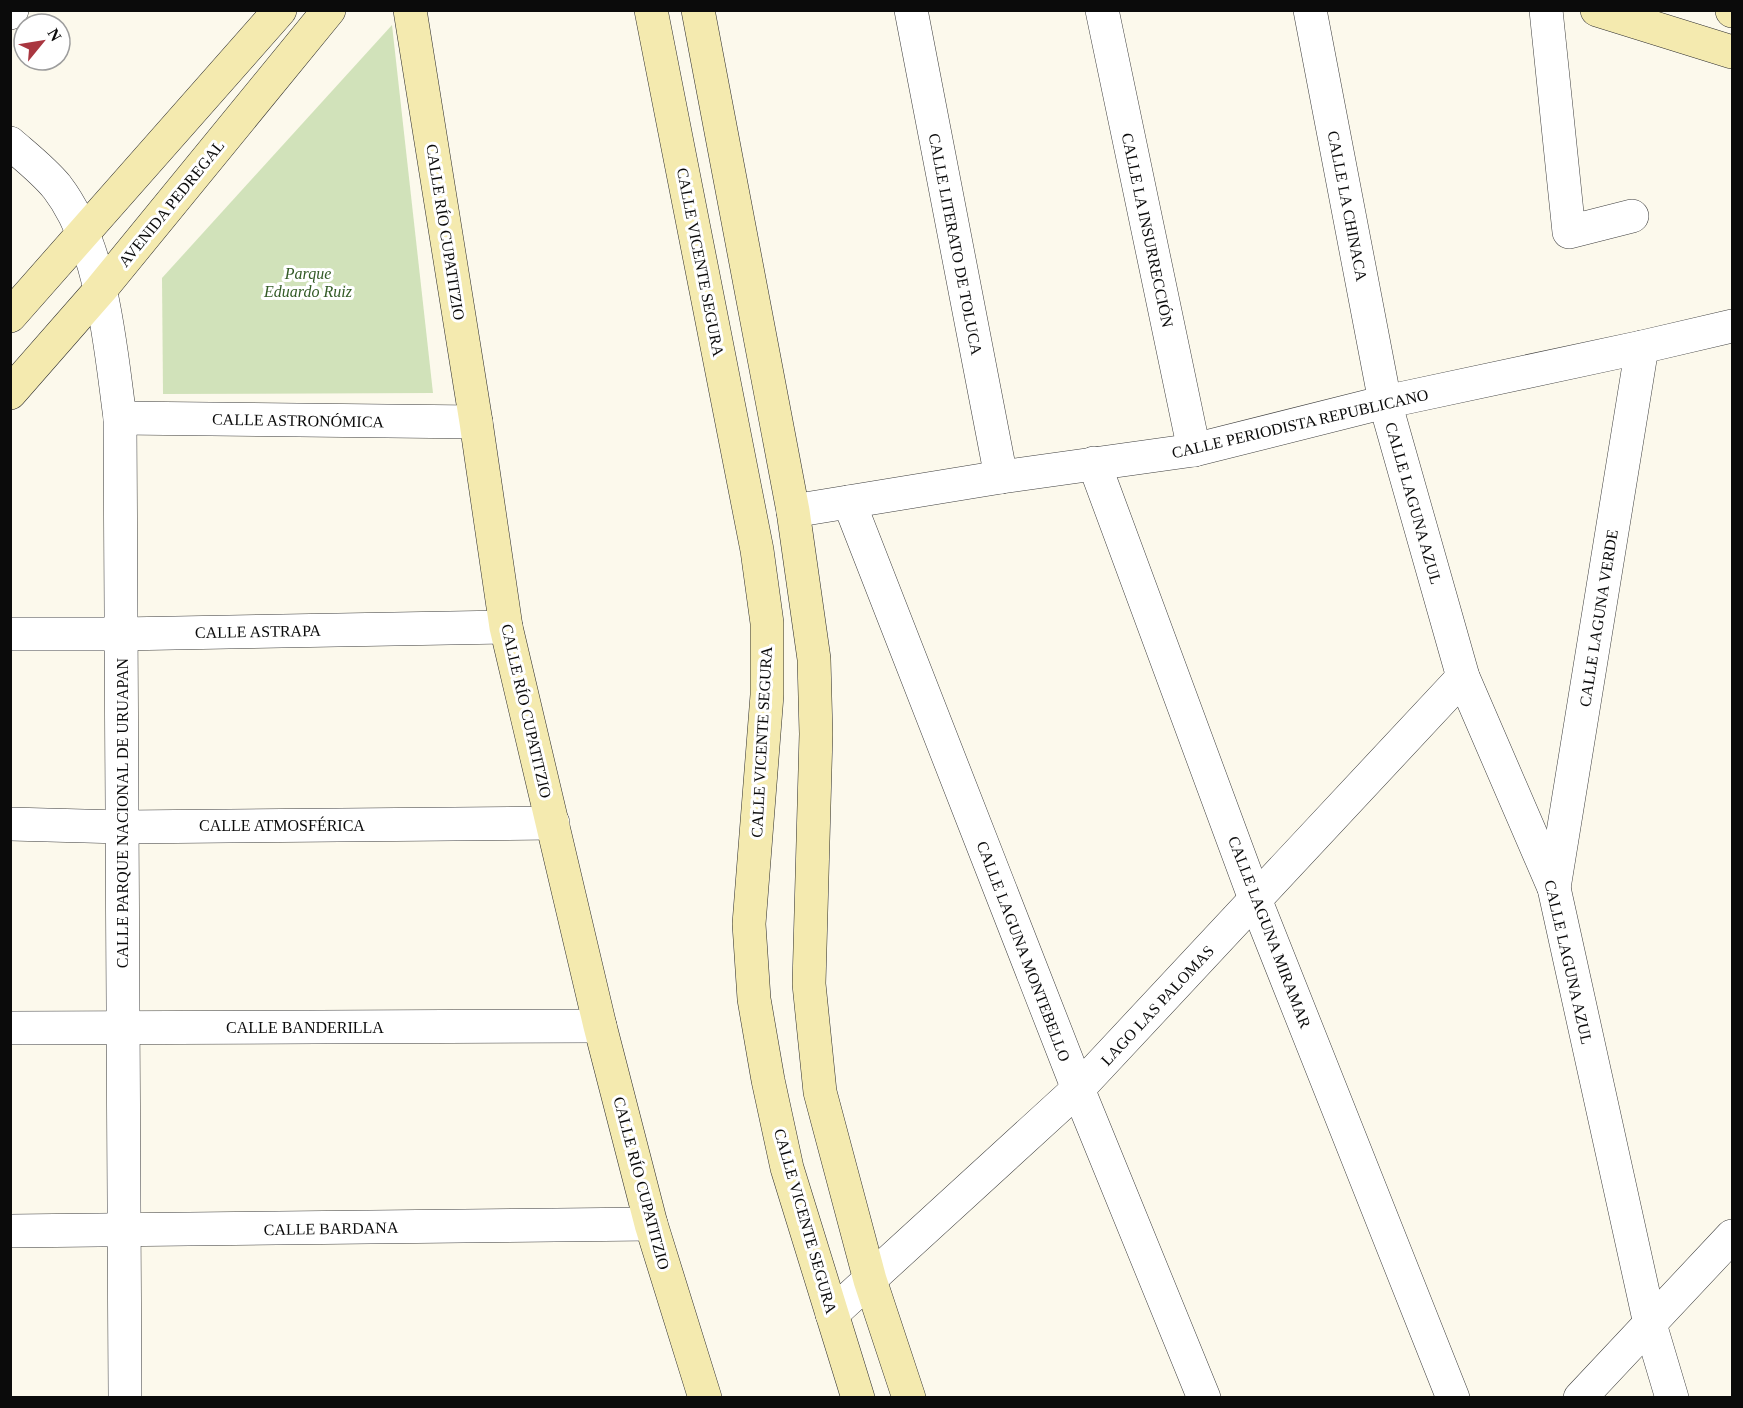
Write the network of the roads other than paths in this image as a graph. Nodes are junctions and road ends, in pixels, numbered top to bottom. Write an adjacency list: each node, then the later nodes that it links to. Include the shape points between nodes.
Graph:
1 (280, 10): 14 (street)
2 (329, 10): 15 (street, AVENIDA PEDREGAL)
3 (410, 10): 22 (street, CALLE RÍO CUPATITZIO)
4 (651, 10): 29 (street, CALLE VICENTE SEGURA)
5 (698, 10): 27 (street)
6 (910, 10): 25 (street, CALLE LITERATO DE TOLUCA)
7 (1102, 10): 23 (street, CALLE LA INSURRECCIÓN)
8 (1310, 10): 20 (street, CALLE LA CHINACA)
9 (1546, 10): 13 (street, via 1569,232)
10 (1597, 10): 11 (street)
11 (1732, 52)
12 (10, 143): 14 (street, CALLE PARQUE NACIONAL DE URUAPAN, via 56,186)
13 (1632, 216)
14 (82, 234): 15 (street, CALLE PARQUE NACIONAL DE URUAPAN); 16 (street)
15 (101, 289): 19 (street, AVENIDA PEDREGAL); 21 (street, CALLE PARQUE NACIONAL DE URUAPAN)
16 (10, 316)
17 (1732, 326): 18 (street, CALLE PERIODISTA REPUBLICANO)
18 (1642, 347): 20 (street, CALLE PERIODISTA REPUBLICANO); 37 (street, CALLE LAGUNA VERDE)
19 (10, 393)
20 (1385, 402): 23 (street, CALLE PERIODISTA REPUBLICANO); 33 (street, CALLE LAGUNA AZUL)
21 (120, 418): 22 (street, CALLE ASTRONÓMICA); 32 (street, CALLE PARQUE NACIONAL DE URUAPAN)
22 (476, 422): 30 (street, CALLE RÍO CUPATITZIO)
23 (1194, 450): 24 (street, CALLE PERIODISTA REPUBLICANO)
24 (1094, 463): 25 (street, CALLE PERIODISTA REPUBLICANO); 38 (street, CALLE LAGUNA MIRAMAR)
25 (1001, 477): 26 (street, CALLE PERIODISTA REPUBLICANO)
26 (849, 502): 27 (street, CALLE PERIODISTA REPUBLICANO); 42 (street, CALLE LAGUNA MONTEBELLO)
27 (793, 511): 28 (street)
28 (805, 596): 29 (street); 47 (street, via 814,659 816,734 809,984 820,1092)
29 (764, 600): 48 (street, CALLE VICENTE SEGURA, via 766,695 749,924 754,999 787,1168)
30 (506, 627): 32 (street, CALLE ASTRAPA); 34 (street, CALLE RÍO CUPATITZIO)
31 (10, 633): 32 (street, CALLE ASTRAPA)
32 (122, 634): 36 (street, CALLE PARQUE NACIONAL DE URUAPAN)
33 (1463, 677): 37 (street, CALLE LAGUNA AZUL); 38 (street, LAGO LAS PALOMAS)
34 (553, 823): 36 (street, CALLE ATMOSFÉRICA); 39 (street, CALLE RÍO CUPATITZIO)
35 (10, 824): 36 (street, CALLE ATMOSFÉRICA)
36 (122, 826): 41 (street, CALLE PARQUE NACIONAL DE URUAPAN)
37 (1554, 888): 49 (street, CALLE LAGUNA AZUL)
38 (1255, 899): 42 (street, LAGO LAS PALOMAS); 55 (street, CALLE LAGUNA MIRAMAR)
39 (600, 1026): 41 (street, CALLE BANDERILLA); 43 (street, CALLE RÍO CUPATITZIO)
40 (10, 1028): 41 (street, CALLE BANDERILLA)
41 (123, 1029): 44 (street, CALLE PARQUE NACIONAL DE URUAPAN)
42 (1078, 1089): 47 (street, LAGO LAS PALOMAS); 54 (street, CALLE LAGUNA MONTEBELLO)
43 (651, 1224): 44 (street, CALLE BARDANA); 51 (street, CALLE RÍO CUPATITZIO)
44 (124, 1230): 45 (street, CALLE BARDANA); 50 (street, CALLE PARQUE NACIONAL DE URUAPAN)
45 (10, 1231)
46 (1732, 1236): 49 (street)
47 (870, 1280): 48 (street, LAGO LAS PALOMAS); 53 (street)
48 (832, 1314): 52 (street, CALLE VICENTE SEGURA)
49 (1650, 1324): 56 (street); 57 (street, CALLE LAGUNA AZUL)
50 (124, 1398)
51 (705, 1398)
52 (858, 1398)
53 (909, 1398)
54 (1204, 1398)
55 (1454, 1398)
56 (1581, 1398)
57 (1672, 1398)

